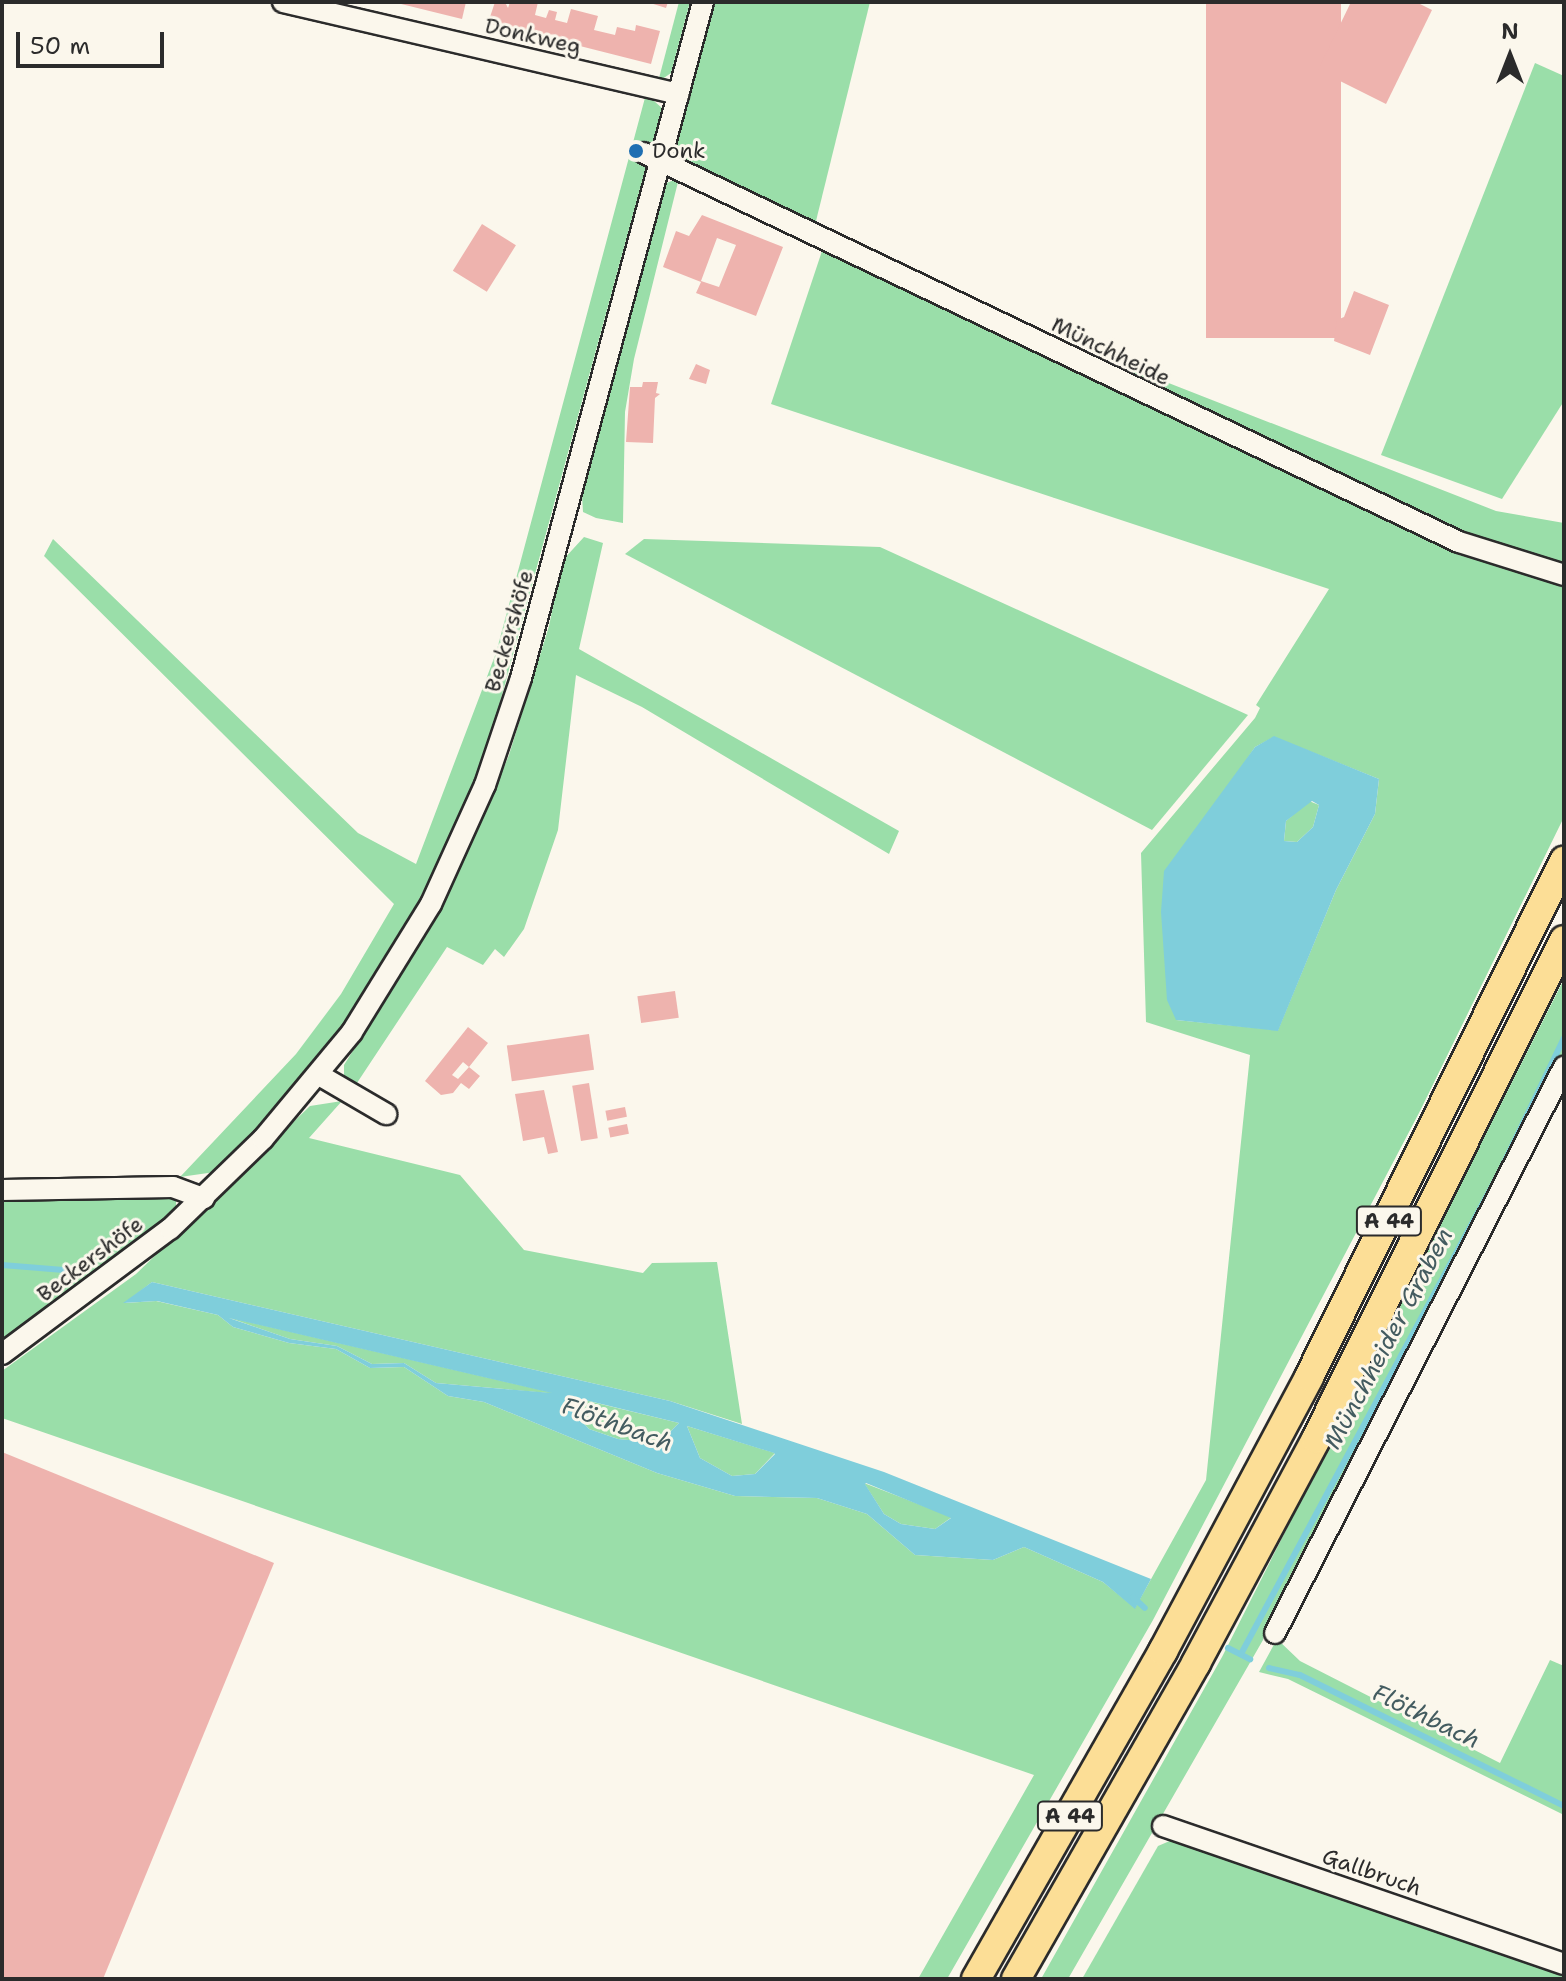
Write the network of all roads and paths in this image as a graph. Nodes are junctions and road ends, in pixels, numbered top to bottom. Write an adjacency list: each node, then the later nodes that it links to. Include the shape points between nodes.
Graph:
1 (703, 2): 3 (street, Beckershöfe)
2 (292, 3): 3 (street, Donkweg)
3 (678, 94): 4 (street, Beckershöfe)
4 (653, 157): 5 (street, Münchheide, via 1459,542); 9 (street, Beckershöfe, via 540,613 489,775 413,938)
5 (1564, 575)
6 (1564, 861): 17 (highway, A 44, via 1405,1191 1204,1576)
7 (1564, 940): 18 (highway, A 44, via 1410,1256 1234,1593)
8 (1564, 1067): 14 (street)
9 (319, 1075): 10 (street); 12 (street, Beckershöfe)
10 (386, 1114)
11 (2, 1190): 12 (street, Beckershöfe, via 173,1187)
12 (204, 1198): 13 (street, Beckershöfe, via 119,1270)
13 (2, 1354)
14 (1275, 1633)
15 (1163, 1826): 16 (street, Gallbruch)
16 (1564, 1964)
17 (976, 1979)
18 (1016, 1979)

